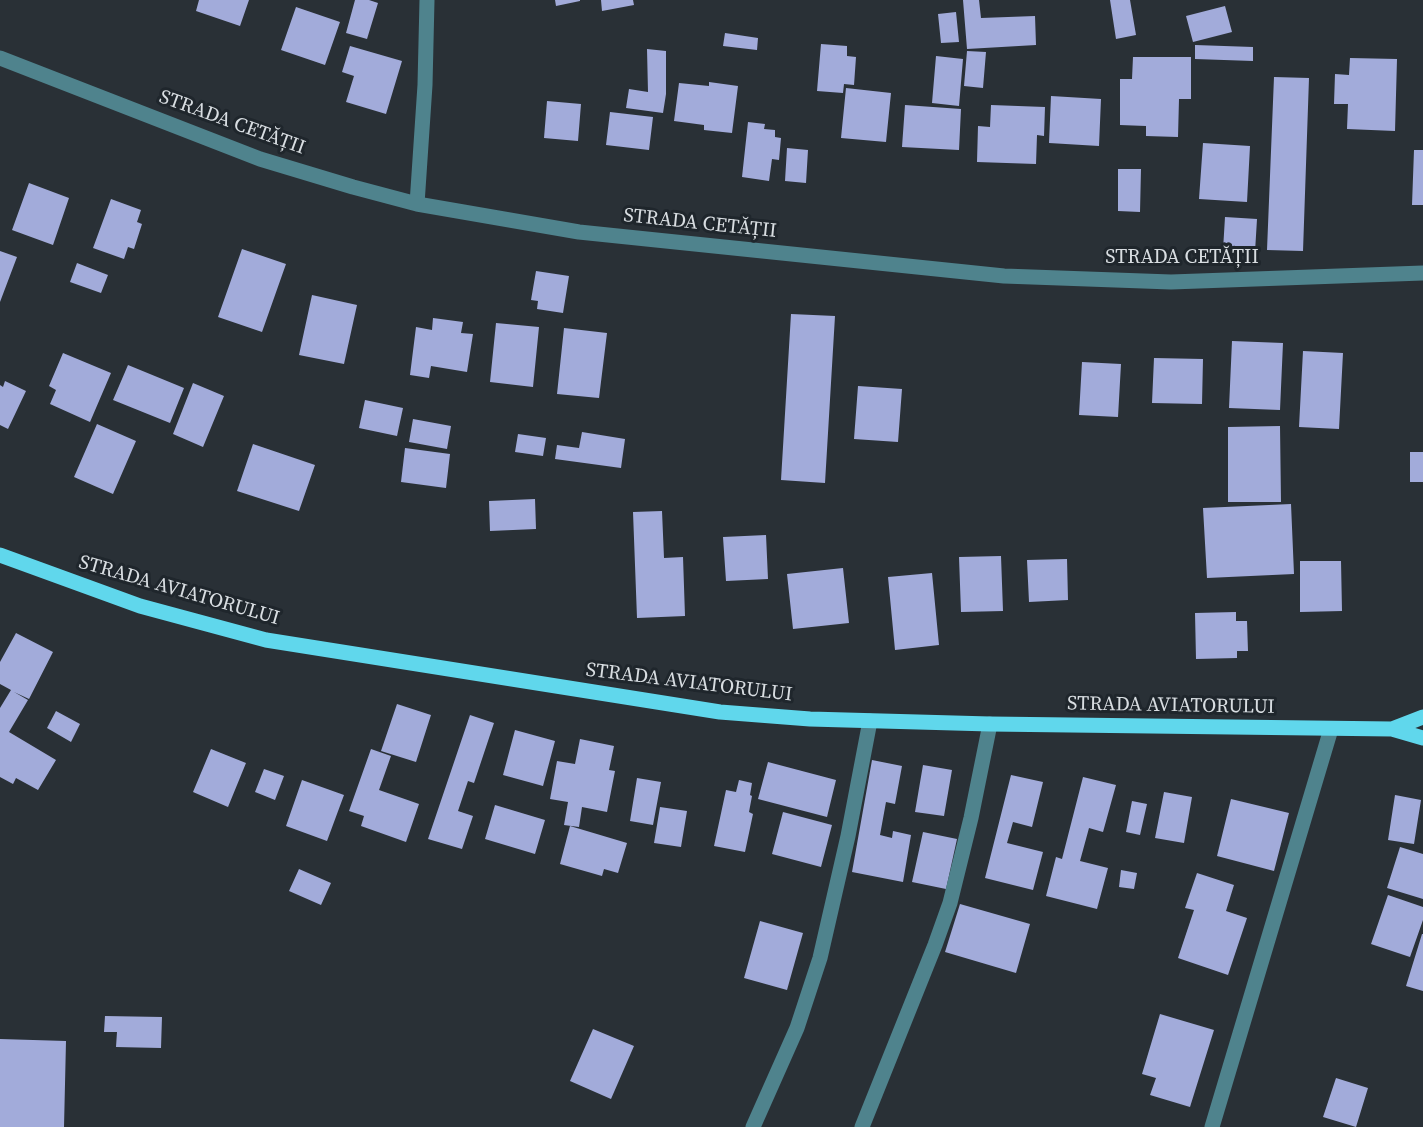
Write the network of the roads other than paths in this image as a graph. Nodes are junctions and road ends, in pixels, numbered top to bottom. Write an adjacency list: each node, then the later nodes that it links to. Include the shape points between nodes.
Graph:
1 (427, 0): 3 (street)
2 (0, 57): 3 (street, STRADA CETĂȚII, via 260,159)
3 (417, 204): 4 (street, STRADA CETĂȚII, via 579,232 1004,276 1171,282)
4 (1423, 273)
5 (0, 555): 7 (main road, STRADA AVIATORULUI, via 140,606 267,640 720,712)
6 (1423, 717): 10 (main road, STRADA AVIATORULUI)
7 (870, 721): 8 (main road, STRADA AVIATORULUI); 12 (street, via 820,958 797,1029)
8 (990, 724): 9 (main road, STRADA AVIATORULUI); 13 (street, via 950,903)
9 (1331, 729): 10 (main road, STRADA AVIATORULUI); 14 (street)
10 (1392, 729): 11 (main road)
11 (1423, 738)
12 (753, 1127)
13 (862, 1127)
14 (1212, 1127)

